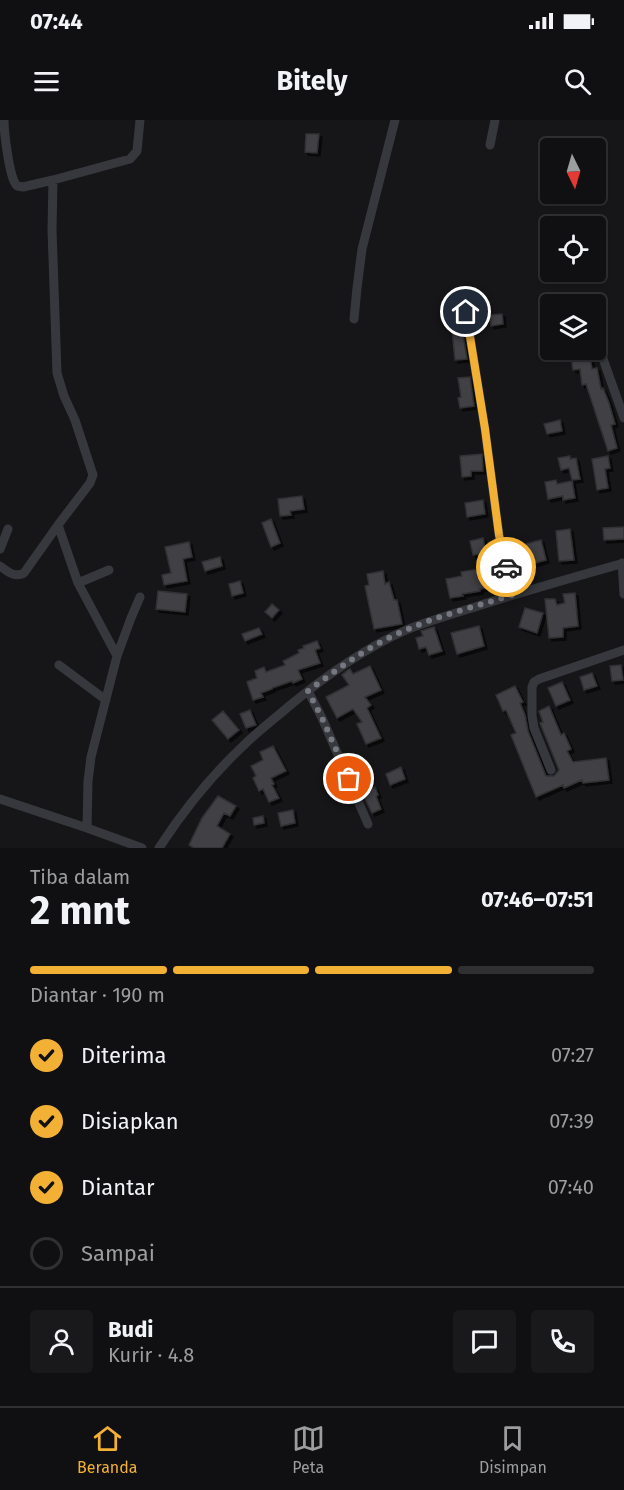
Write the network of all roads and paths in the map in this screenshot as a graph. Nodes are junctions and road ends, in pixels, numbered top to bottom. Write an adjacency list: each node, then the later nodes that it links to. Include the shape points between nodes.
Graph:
1 (4, 120): 6 (street, via 8,156 18,187)
2 (140, 120): 6 (street, via 137,151 130,159)
3 (395, 120): 8 (street, via 362,249)
4 (495, 120): 5 (street)
5 (490, 145)
6 (53, 180): 11 (street, via 57,373 93,475)
7 (466, 312): 19 (street, via 499,535)
8 (354, 319)
9 (603, 360): 10 (street)
10 (624, 418)
11 (58, 525): 15 (street, via 24,573 18,576); 17 (street)
12 (8, 529): 13 (street)
13 (0, 549)
14 (623, 563): 18 (street); 19 (street)
15 (0, 566)
16 (109, 570): 17 (street)
17 (78, 583): 22 (street)
18 (624, 594)
19 (512, 595): 24 (street, via 407,629 375,645)
20 (140, 597): 22 (street)
21 (624, 650): 26 (street, via 534,682 532,723)
22 (117, 656): 25 (street)
23 (59, 665): 25 (street)
24 (308, 691): 28 (street); 31 (street, via 243,745 177,821)
25 (106, 700): 29 (street, via 89,767)
26 (551, 770)
27 (0, 799): 29 (street)
28 (368, 824)
29 (87, 828): 30 (street)
30 (142, 848)
31 (159, 848)

